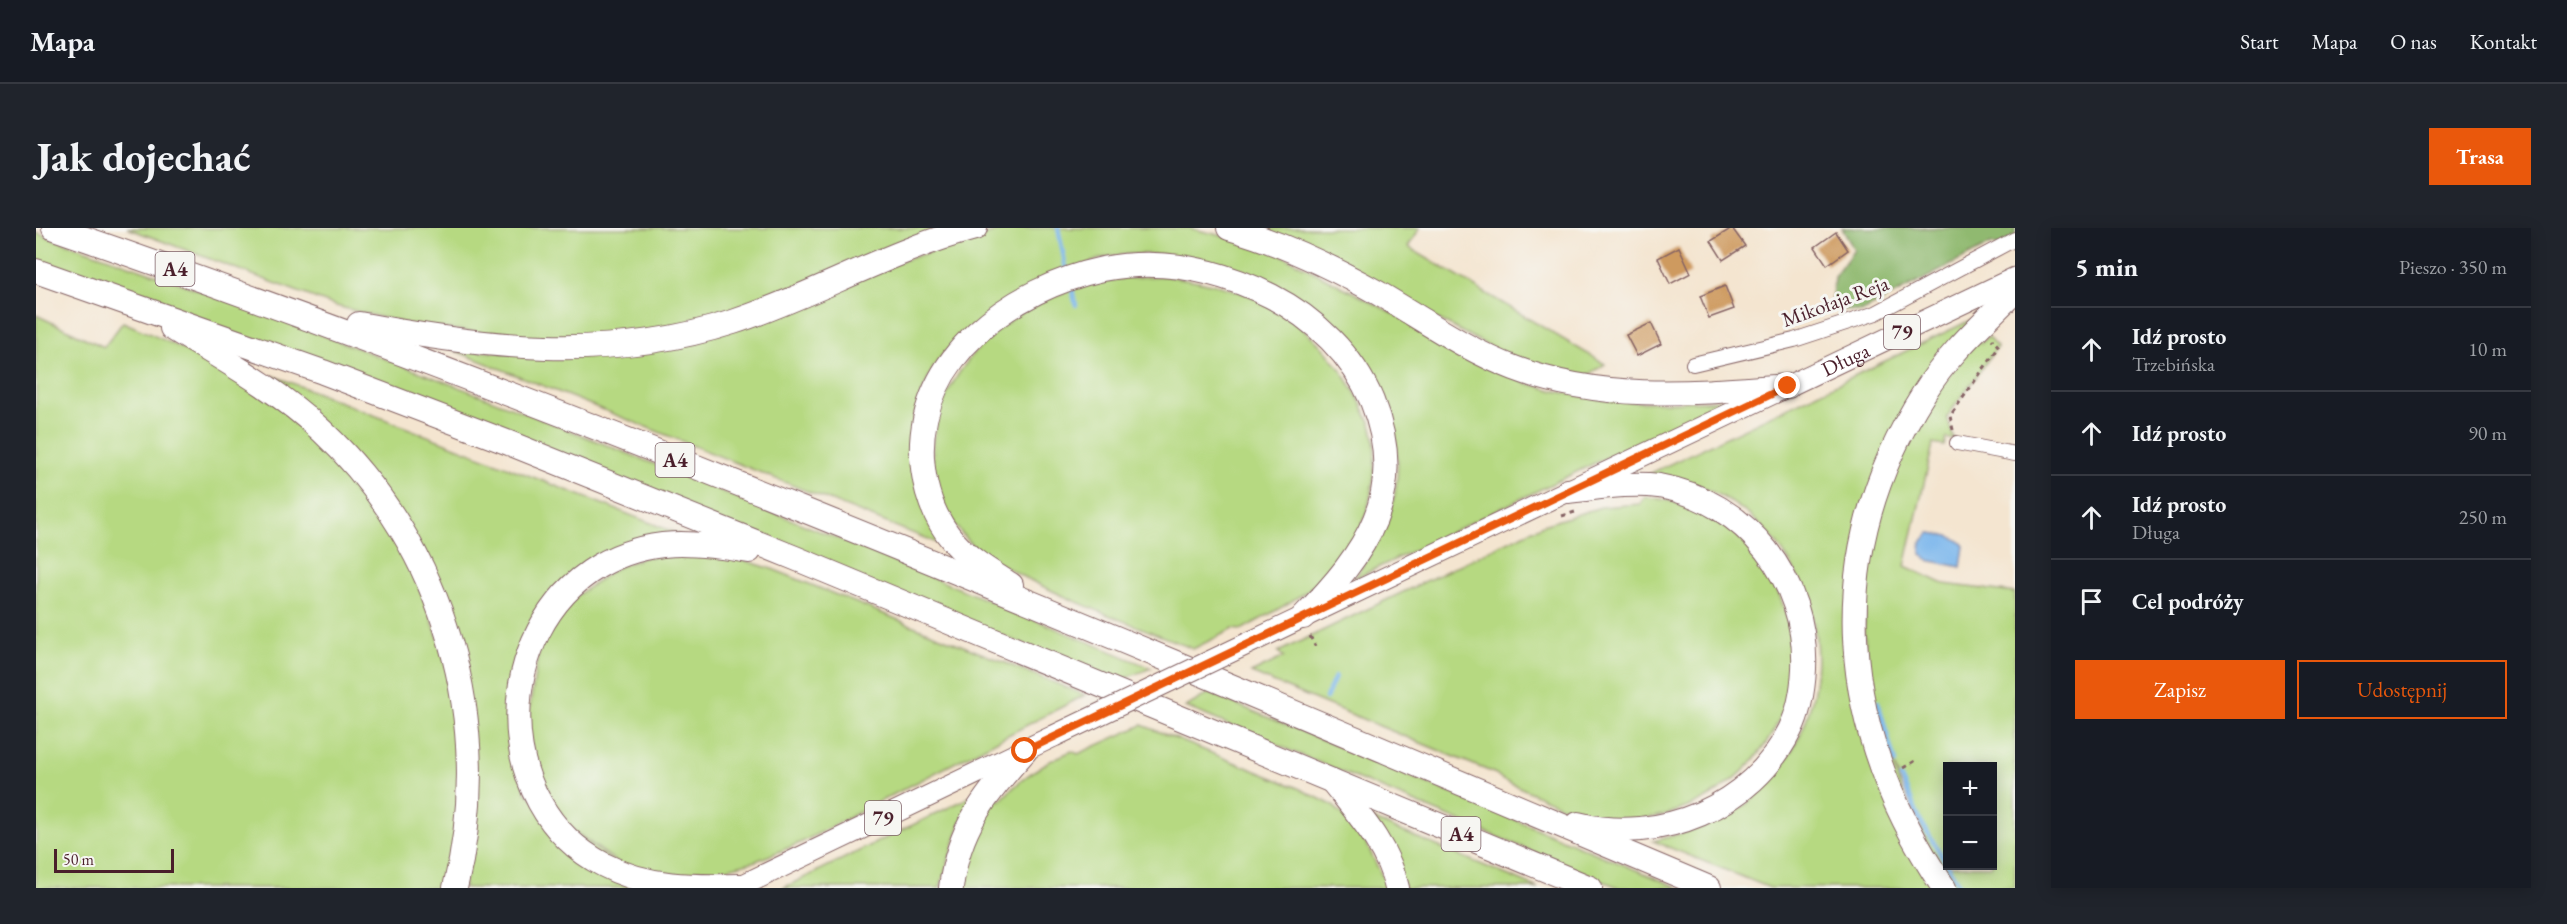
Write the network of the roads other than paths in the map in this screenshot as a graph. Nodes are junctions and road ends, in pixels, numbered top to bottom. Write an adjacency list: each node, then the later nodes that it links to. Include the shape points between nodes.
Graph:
1 (54, 228): 9 (highway, A4)
2 (975, 228): 9 (highway, via 934,240 732,322 642,342 575,349 487,345)
3 (1229, 228): 11 (highway, via 1313,258 1462,343 1543,378 1594,390 1644,393)
4 (2015, 239): 10 (street, Mikołaja Reja, via 1876,313 1794,340)
5 (36, 271): 8 (highway, A4)
6 (2015, 278): 11 (main road, Długa / 79)
7 (2015, 291): 27 (highway, via 1952,355 1924,391 1906,423 1886,461 1872,502 1856,584 1855,642 1868,730 1892,797)
8 (132, 304): 15 (highway, A4, via 414,406); 22 (highway, via 255,378 302,414 368,481 410,544 444,621 468,730 469,810)
9 (294, 312): 16 (highway, A4, via 520,398)
10 (1693, 364)
11 (1788, 386): 14 (main road, Długa / 79)
12 (1957, 443): 13 (street)
13 (2015, 454)
14 (1568, 491): 17 (main road, Długa / 79); 20 (highway, via 1658,486 1698,499 1737,520 1767,549 1787,582 1800,618 1803,681 1791,729 1779,749 1751,782 1710,810 1661,826 1621,828 1590,827)
15 (795, 558): 19 (highway, A4); 21 (highway, via 691,542 653,546 615,558 582,579 553,607 533,641 520,679 517,725 523,763 539,799 566,836 603,865 655,884)
16 (1053, 614): 17 (highway, via 968,556 943,526 929,496 923,466 922,429 929,400 941,375 968,343 998,315 1029,295 1063,280 1106,269 1165,265 1233,280 1297,312 1347,359 1377,414 1384,469 1376,520 1353,561); 20 (highway, A4)
17 (1306, 626): 18 (main road, Długa / 79, bridge, via 1253,641)
18 (1025, 751): 21 (main road, 79); 23 (highway, via 976,809 958,852)
19 (1331, 780): 24 (highway, via 1379,843); 25 (highway, A4)
20 (1524, 810): 26 (highway, A4)
21 (741, 886)
22 (455, 888)
23 (951, 888)
24 (1397, 888)
25 (1590, 888)
26 (1709, 888)
27 (1944, 888)

